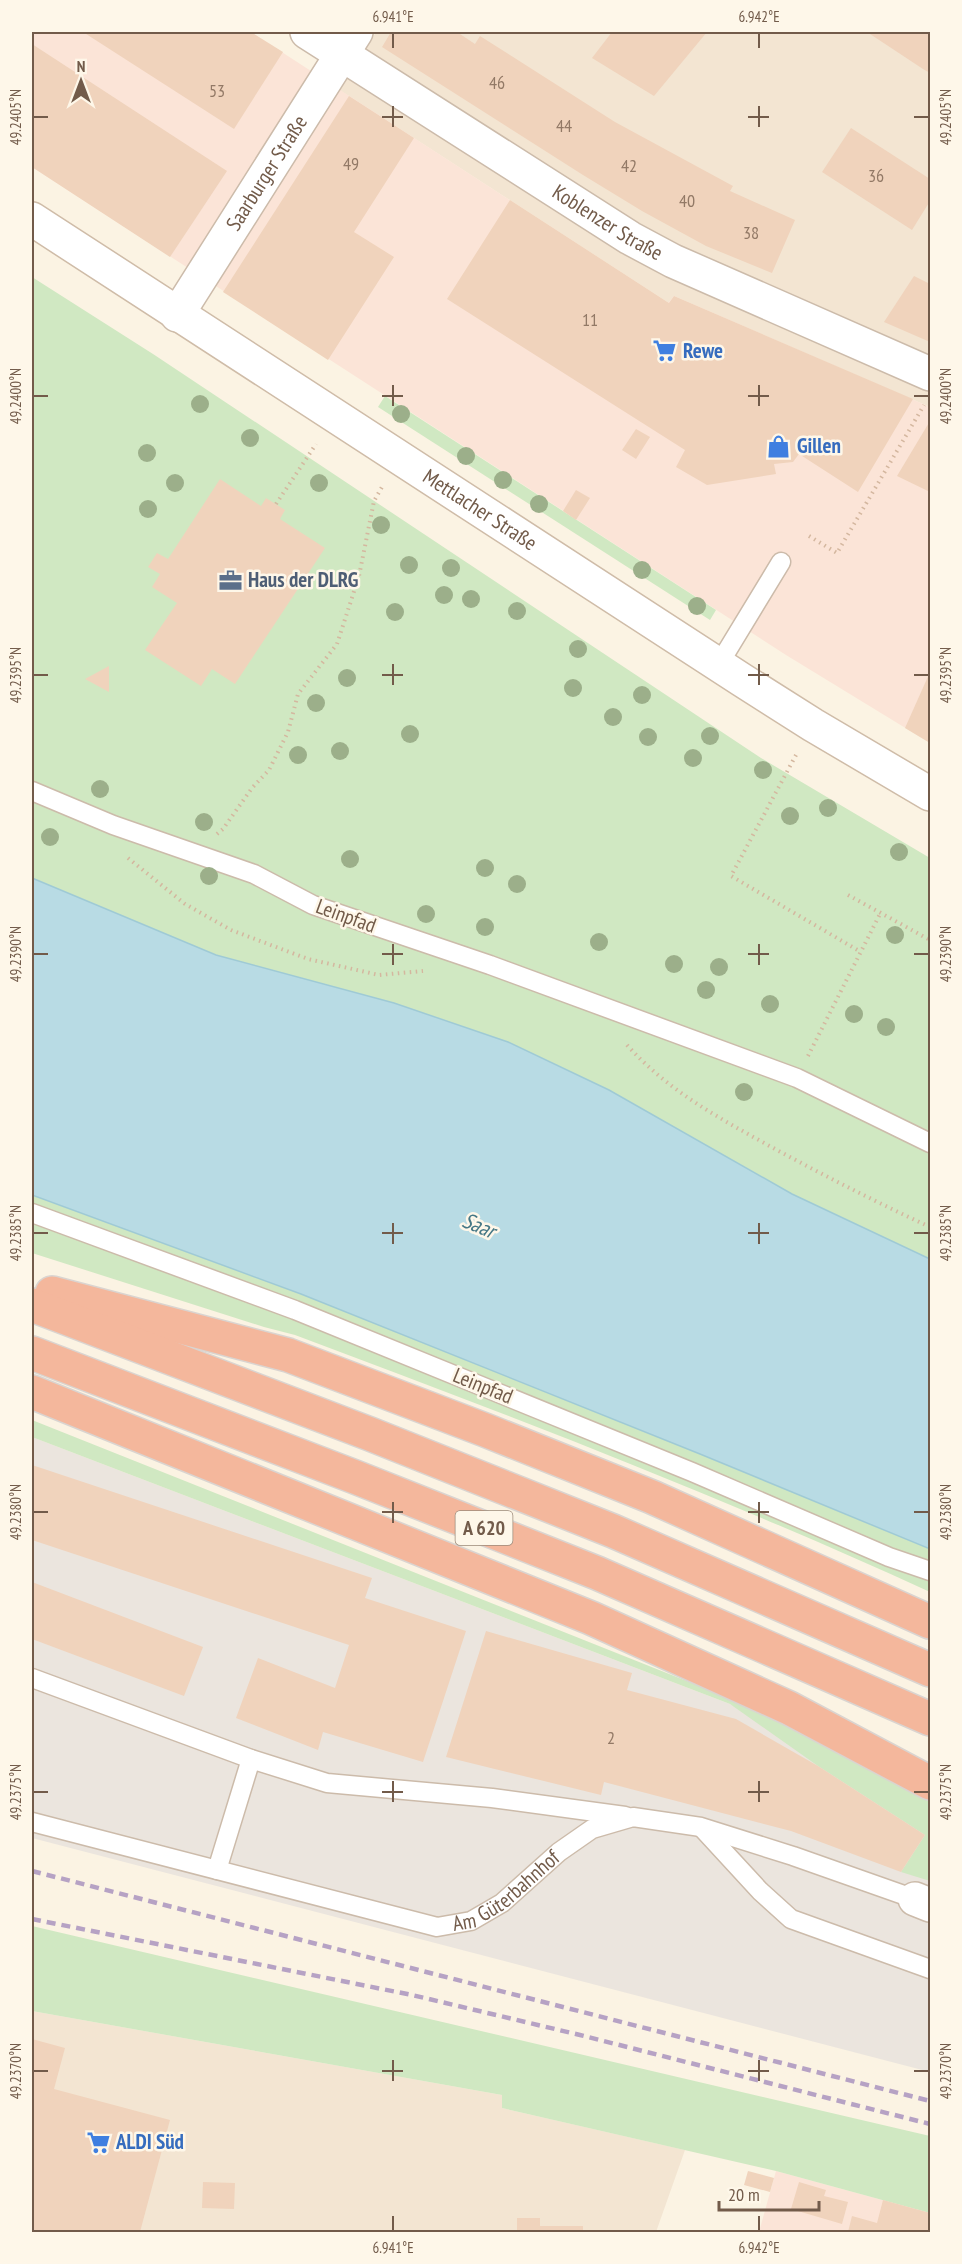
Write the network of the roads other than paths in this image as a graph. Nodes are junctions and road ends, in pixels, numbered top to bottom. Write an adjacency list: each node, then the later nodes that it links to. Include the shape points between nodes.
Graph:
1 (307, 32): 2 (street, Koblenzer Straße)
2 (349, 43): 4 (street, Saarburger Straße); 5 (street, Koblenzer Straße, via 630,238)
3 (32, 219): 4 (street, Mettlacher Straße)
4 (177, 315): 7 (street, Mettlacher Straße)
5 (928, 389)
6 (781, 562): 7 (lane)
7 (719, 664): 9 (street, Mettlacher Straße)
8 (32, 790): 10 (lane, Leinpfad, via 112,825 254,874 313,905 797,1078)
9 (930, 794)
10 (930, 1143)
11 (32, 1213): 16 (lane, Leinpfad, via 295,1310)
12 (32, 1287): 17 (highway, via 288,1355 652,1497)
13 (32, 1305): 18 (highway, A 620, via 613,1531)
14 (32, 1353): 20 (highway, A 620, via 597,1573)
15 (32, 1392): 22 (highway, via 591,1618 789,1708)
16 (930, 1571)
17 (930, 1622)
18 (930, 1670)
19 (32, 1678): 21 (lane)
20 (930, 1719)
21 (251, 1759): 23 (lane, via 327,1783 492,1798); 26 (lane)
22 (930, 1783)
23 (633, 1817): 25 (lane, Am Güterbahnhof); 26 (lane, Am Güterbahnhof, via 592,1830 559,1852 502,1903 471,1920 437,1927)
24 (32, 1822): 26 (lane, Am Güterbahnhof)
25 (701, 1827): 27 (lane, Am Güterbahnhof); 28 (lane, via 791,1919)
26 (217, 1870)
27 (923, 1902)
28 (930, 1969)

